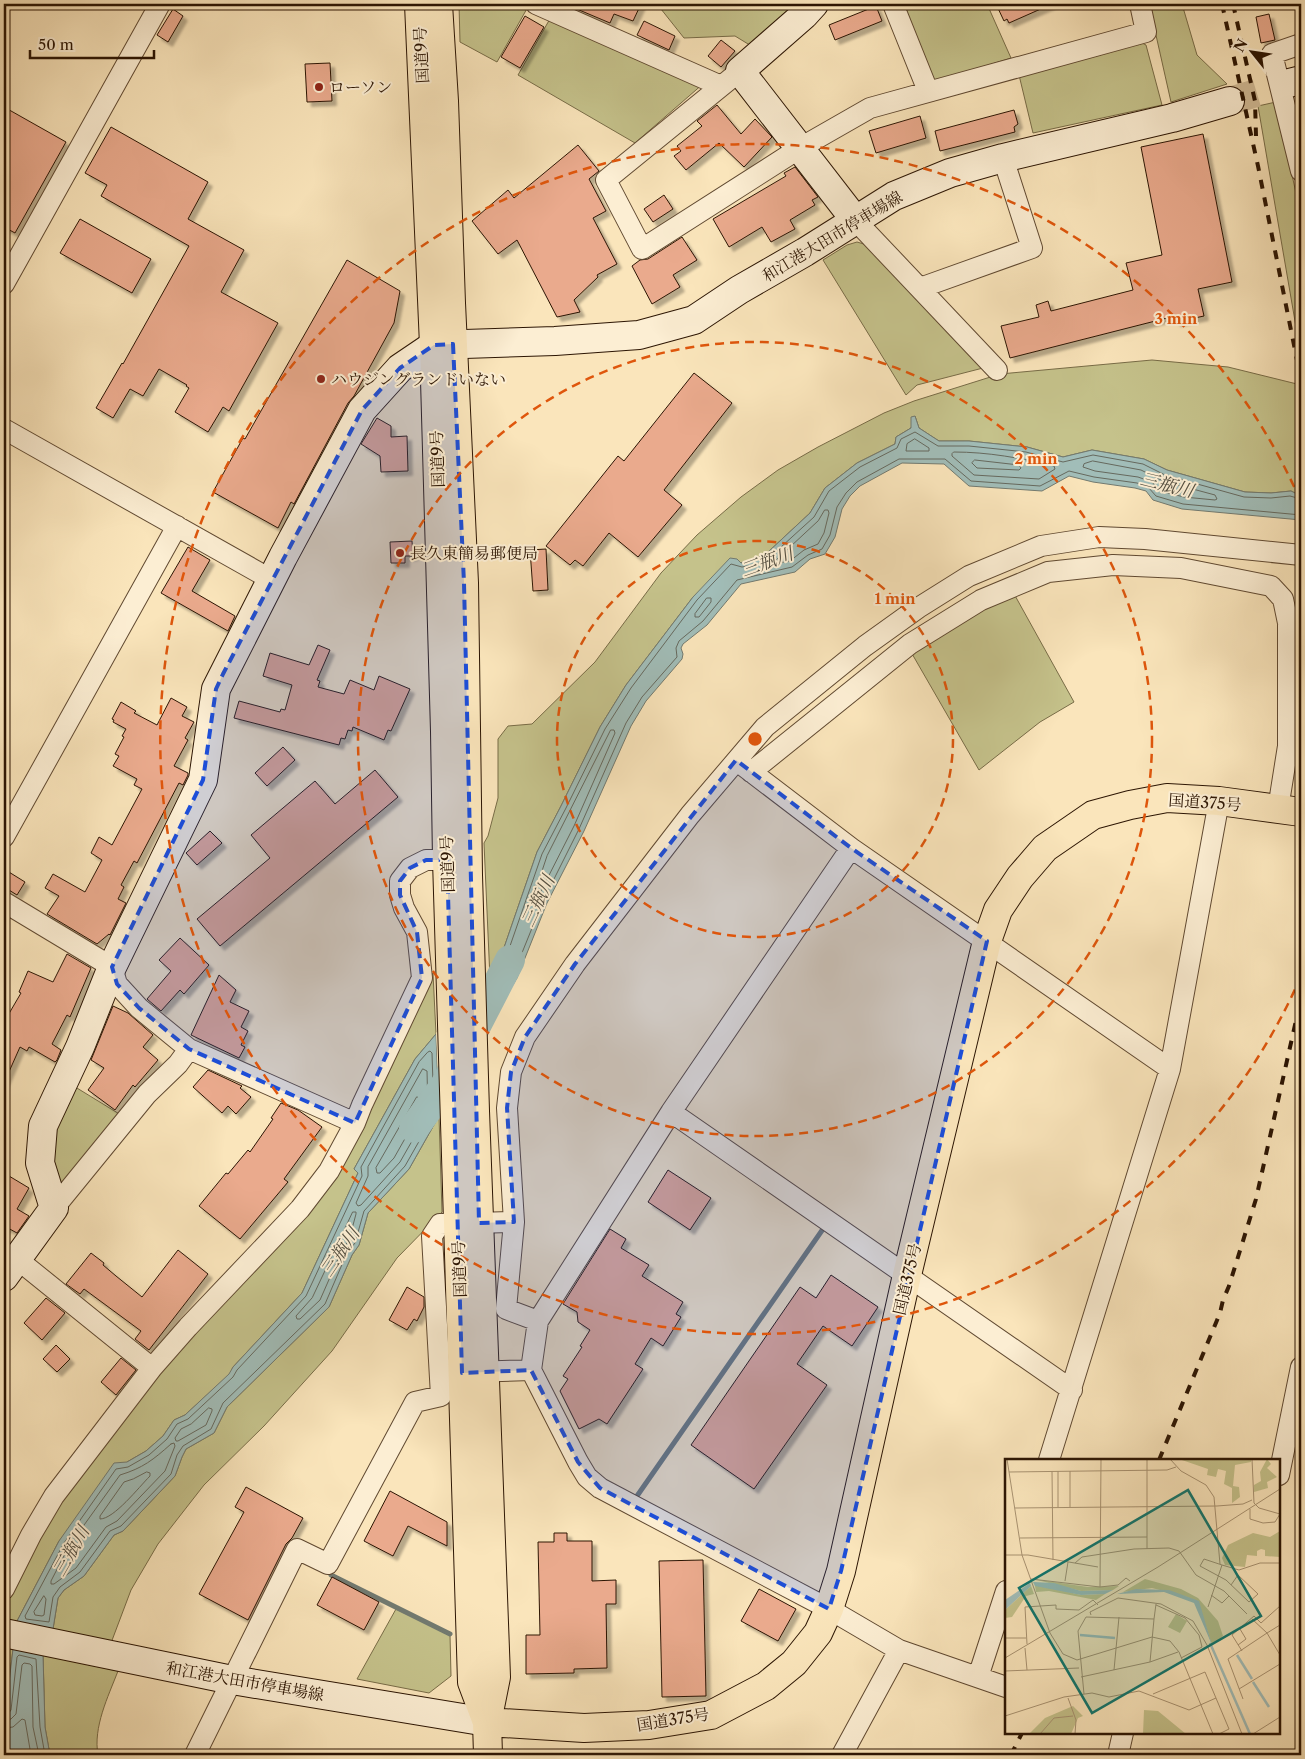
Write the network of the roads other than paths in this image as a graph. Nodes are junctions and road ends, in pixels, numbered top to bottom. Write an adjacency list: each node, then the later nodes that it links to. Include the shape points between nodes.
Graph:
1 (160, 4): 16 (street)
2 (419, 4): 18 (highway, 国道9号)
3 (438, 4): 18 (highway, 国道9号, via 444,101)
4 (536, 4): 9 (street)
5 (814, 4): 9 (street)
6 (893, 4): 10 (street)
7 (1140, 4): 10 (street, via 1146,32)
8 (1301, 44): 14 (street, via 1272,54)
9 (730, 78): 12 (street); 12 (street, via 606,180 642,249)
10 (928, 92): 12 (street, via 870,108)
11 (1230, 101): 13 (street, 和江港大田市停車場線)
12 (800, 148): 15 (street)
13 (1003, 158): 15 (street, 和江港大田市停車場線, via 950,172 894,196); 17 (street, via 1032,248)
14 (1301, 171)
15 (856, 221): 17 (street); 18 (street, 和江港大田市停車場線, via 694,320 638,335)
16 (4, 284)
17 (920, 288): 19 (street)
18 (444, 344): 23 (street, via 400,368 362,410); 26 (highway, 国道9号, via 445,732); 26 (highway, 国道9号, via 464,583 467,715)
19 (997, 370)
20 (4, 429): 21 (street)
21 (177, 526): 23 (street); 28 (street)
22 (1301, 555): 24 (street, via 1099,537 1041,546 969,576 864,646 765,727)
23 (272, 580): 33 (street, via 216,689 203,780)
24 (744, 766): 27 (street, via 910,644 981,600 1048,572 1113,565 1182,568 1271,586 1283,599 1288,623); 29 (street); 39 (street, via 690,815 575,964 526,1037 511,1072 507,1108)
25 (1219, 801): 27 (highway, 国道375号); 32 (highway, 国道375号, via 1167,798 1093,815 1045,848 1026,870 998,910); 35 (street)
26 (457, 803): 30 (highway, 国道9号)
27 (1290, 811)
28 (4, 838)
29 (851, 848): 32 (street); 36 (street)
30 (458, 867): 37 (street, via 426,860 410,868 400,881 404,908 417,932 422,978); 40 (highway, 国道9号, via 475,1111); 40 (highway, 国道9号, via 448,908 456,1167)
31 (4, 902): 33 (street)
32 (987, 941): 35 (street); 42 (highway, 国道375号)
33 (112, 967): 34 (street, via 117,984 139,1008); 38 (street, via 43,1126 40,1163)
34 (189, 1049): 37 (street); 38 (street, via 147,1094)
35 (1170, 1069): 48 (street)
36 (671, 1112): 42 (street); 43 (street)
37 (355, 1123): 45 (street, via 329,1171 300,1210)
38 (54, 1208): 41 (street)
39 (514, 1222): 40 (street); 43 (street, via 506,1309)
40 (468, 1223): 47 (highway, 国道9号); 57 (street, via 440,1224 432,1236 441,1396 415,1402 328,1564 297,1549)
41 (10, 1268): 45 (street)
42 (907, 1275): 48 (street); 53 (highway, 国道375号, via 841,1571)
43 (538, 1322): 46 (street)
44 (1301, 1367): 50 (street)
45 (152, 1368): 51 (street, via 54,1496)
46 (531, 1370): 47 (street); 53 (street, via 578,1462 587,1477 600,1488)
47 (473, 1372): 59 (highway, 国道9号, via 472,1682)
48 (1072, 1390): 49 (street)
49 (1049, 1459)
50 (1280, 1470)
51 (4, 1589)
52 (1005, 1593): 56 (street)
53 (829, 1609): 55 (street); 59 (highway, 国道375号, via 818,1632 794,1663 766,1686 711,1715 649,1725 584,1728)
54 (4, 1633): 57 (street, 和江港大田市停車場線)
55 (899, 1650): 56 (street); 63 (street)
56 (978, 1677): 58 (street)
57 (232, 1680): 59 (street, 和江港大田市停車場線); 61 (street)
58 (1005, 1687)
59 (487, 1722): 62 (highway, 国道9号)
60 (1123, 1734): 64 (street)
61 (195, 1755)
62 (488, 1755)
63 (842, 1755)
64 (1118, 1755)

